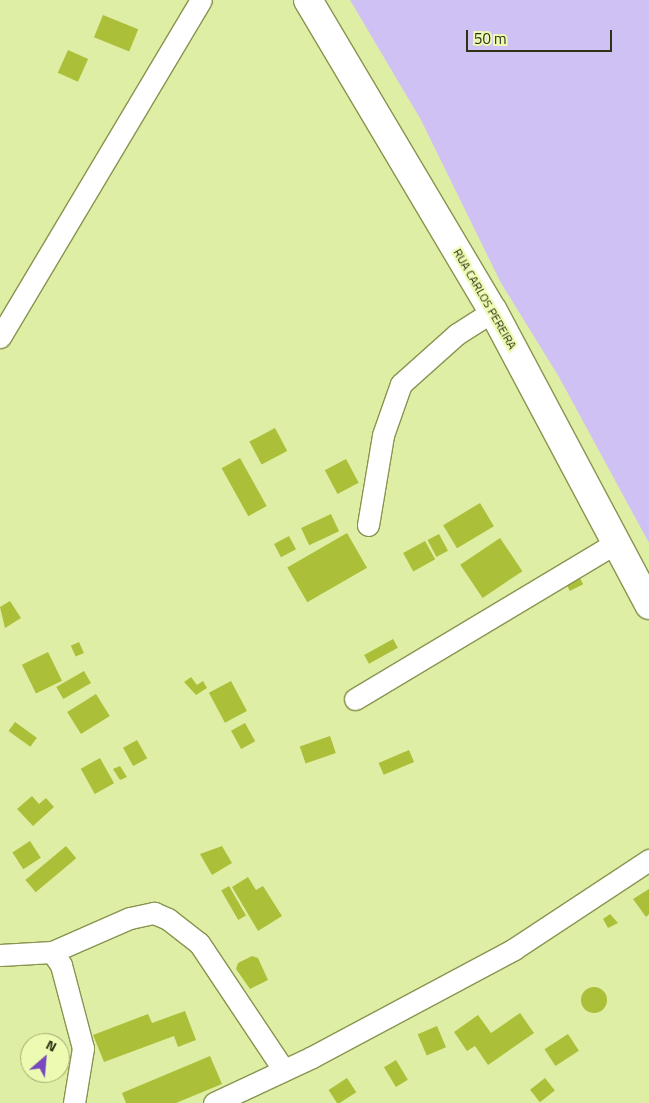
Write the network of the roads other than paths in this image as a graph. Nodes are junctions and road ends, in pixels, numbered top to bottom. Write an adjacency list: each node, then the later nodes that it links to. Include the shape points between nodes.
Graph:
1 (201, 0): 4 (street)
2 (308, 0): 3 (main road, RUA CARLOS PEREIRA)
3 (493, 311): 5 (street, via 457,334 401,384 384,435); 6 (main road, RUA CARLOS PEREIRA)
4 (0, 337)
5 (368, 525)
6 (616, 543): 7 (main road, RUA CARLOS PEREIRA); 8 (street)
7 (649, 605)
8 (355, 699)
9 (649, 860): 12 (street, via 514,949)
10 (52, 952): 11 (street); 12 (street, via 130,918 154,913 168,919 199,943); 13 (street, via 61,965 83,1048)
11 (0, 955)
12 (283, 1069): 14 (street)
13 (74, 1103)
14 (214, 1103)

